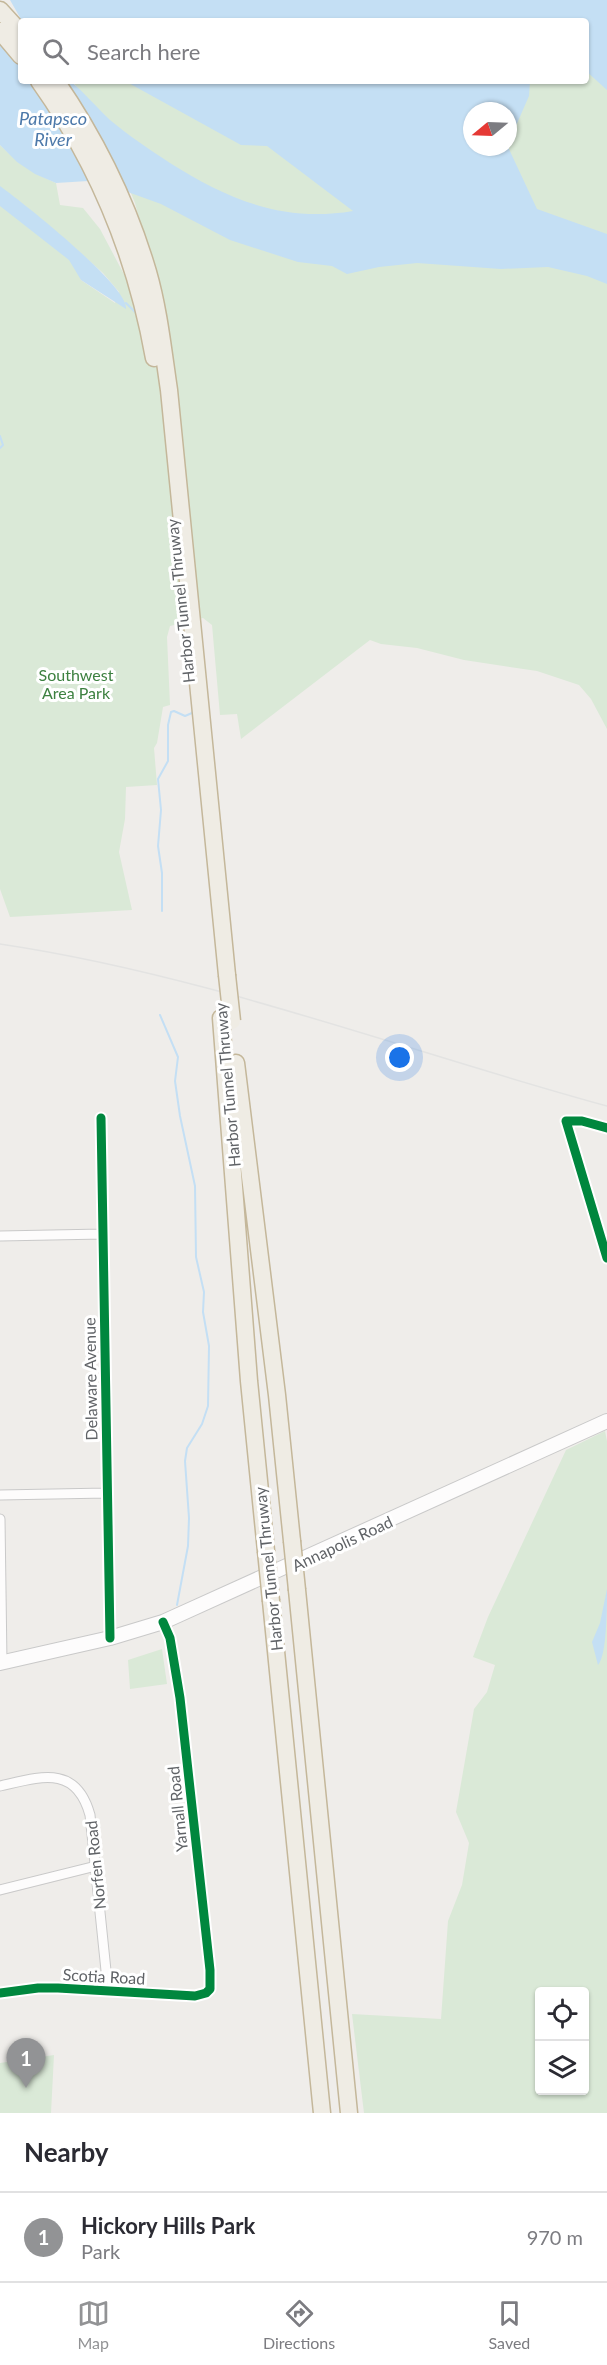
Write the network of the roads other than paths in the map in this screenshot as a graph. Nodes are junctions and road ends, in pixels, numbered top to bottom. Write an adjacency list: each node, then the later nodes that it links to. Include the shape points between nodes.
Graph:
1 (0, 10): 2 (highway)
2 (18, 30)
3 (0, 31): 4 (highway)
4 (18, 52)
5 (41, 84): 7 (highway, Harbor Tunnel Thruway, via 78,142 106,197 144,311 161,413)
6 (58, 84): 7 (highway, Harbor Tunnel Thruway, via 103,158 131,224 148,272 161,330)
7 (203, 779): 8 (highway, Harbor Tunnel Thruway, bridge)
8 (227, 1020): 24 (highway, Harbor Tunnel Thruway, bridge, via 277,1395); 28 (highway, Harbor Tunnel Thruway, bridge, via 249,1381)
9 (101, 1118): 11 (street, Delaware Avenue)
10 (607, 1128): 13 (street, via 566,1121)
11 (103, 1234): 12 (street); 15 (street, Delaware Avenue)
12 (0, 1236)
13 (607, 1258)
14 (607, 1421): 18 (main road, Annapolis Road)
15 (107, 1493): 16 (street); 19 (street, Delaware Avenue)
16 (0, 1495)
17 (0, 1520): 20 (street)
18 (163, 1622): 19 (main road, Annapolis Road); 27 (street, Yarnall Road, via 170,1638 180,1698 210,1970 210,1989)
19 (110, 1638): 20 (main road, Annapolis Road)
20 (1, 1663)
21 (0, 1786): 22 (street, Norfen Road, via 46,1776 75,1787 90,1815)
22 (96, 1866): 23 (street); 25 (street, Norfen Road)
23 (0, 1890)
24 (335, 1980): 29 (highway, Harbor Tunnel Thruway); 30 (highway, via 348,2033)
25 (108, 1990): 26 (street, Scotia Road, via 38,1988); 27 (street, Scotia Road, via 195,1996)
26 (0, 1993)
27 (206, 1993)
28 (322, 2113)
29 (349, 2113)
30 (358, 2113)

